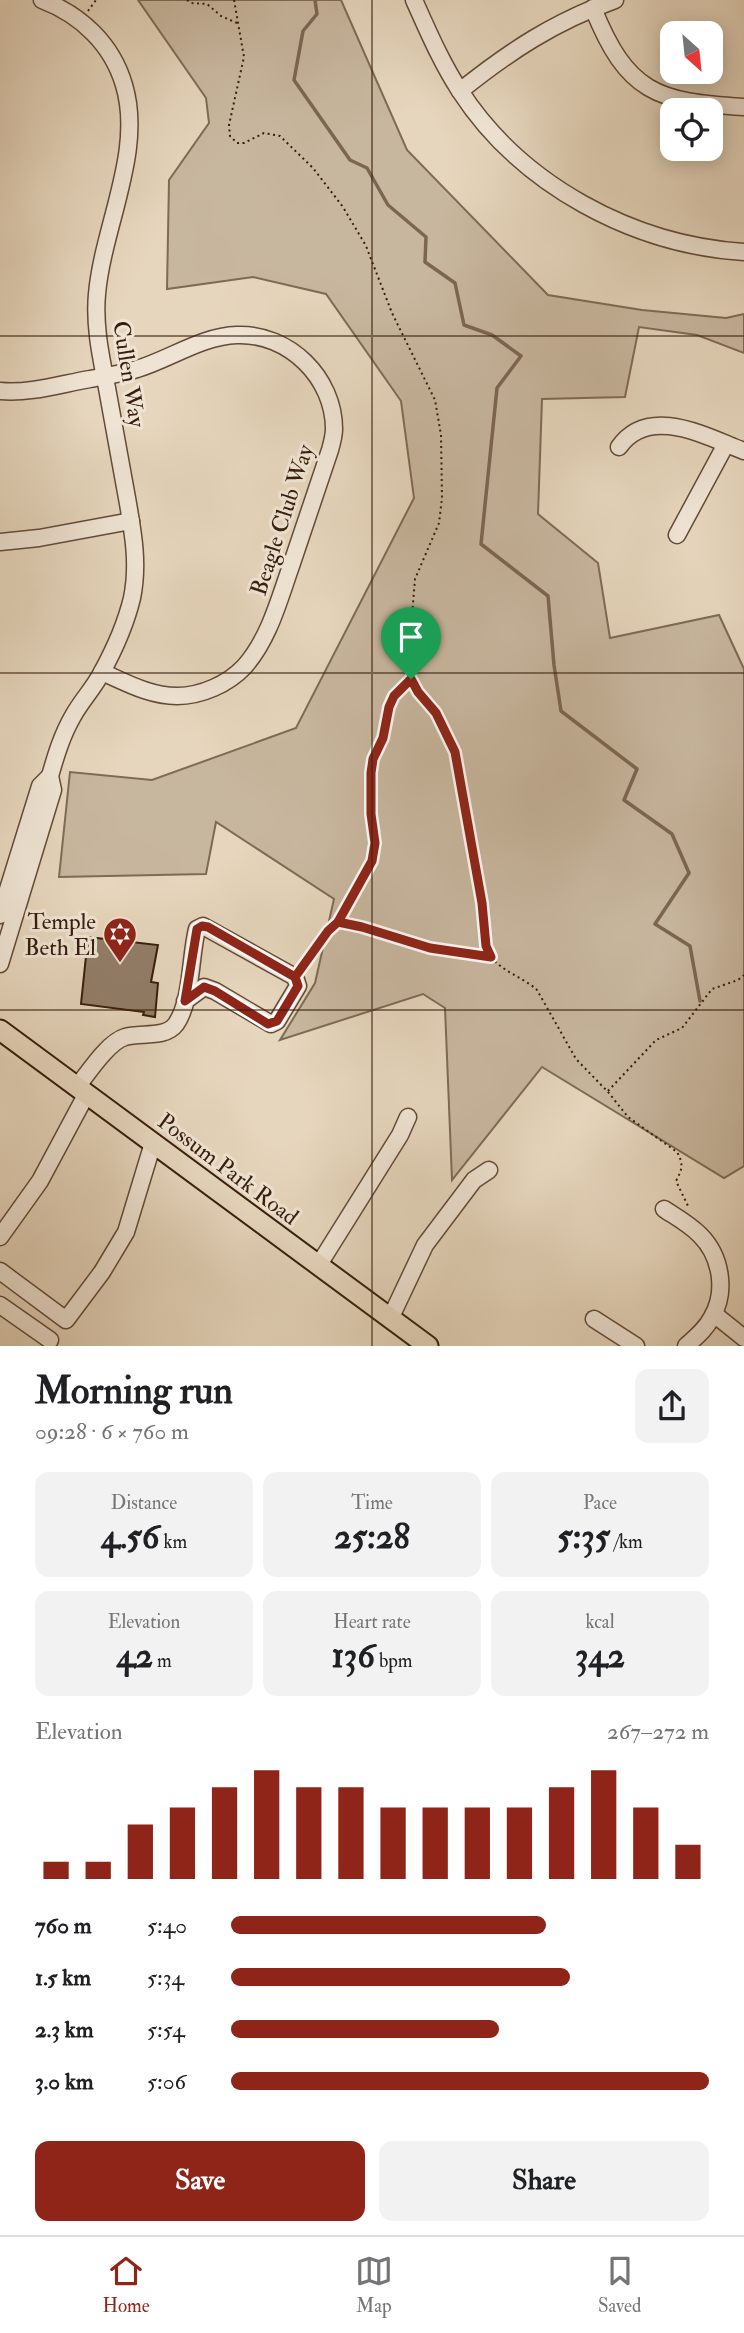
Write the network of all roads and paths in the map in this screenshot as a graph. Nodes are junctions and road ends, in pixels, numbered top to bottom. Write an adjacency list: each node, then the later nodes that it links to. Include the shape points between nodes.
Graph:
1 (42, 0): 11 (street, Cullen Way, via 76,17 104,45 124,84 128,104 127,152 97,294 97,337)
2 (187, 0): 7 (path, via 206,4)
3 (234, 0): 7 (path)
4 (414, 0): 8 (street)
5 (615, 0): 6 (street)
6 (593, 8): 8 (street, via 526,42); 9 (street, via 618,61 648,88 687,103)
7 (238, 24): 20 (path, via 244,57 230,136 237,143 264,133 280,136 313,168 366,246 392,313 435,400 442,498 439,523 415,579 408,666)
8 (460, 91): 10 (street, via 512,151 588,206 657,236)
9 (744, 107)
10 (744, 252)
11 (105, 376): 12 (street, Beagle Club Way); 16 (street, Cullen Way); 19 (street, Beagle Club Way, via 136,370 211,339 256,336 279,343 312,369 331,407 334,430 272,621 243,668 205,691 180,696 153,694)
12 (0, 391)
13 (726, 444): 14 (street, via 657,425 635,431); 15 (street); 17 (street)
14 (619, 447)
15 (744, 452)
16 (131, 521): 18 (street); 19 (street, Cullen Way, via 135,548 131,599)
17 (677, 535)
18 (0, 542)
19 (102, 673): 21 (street, Cullen Way, via 68,726)
20 (411, 679): 23 (path, via 394,696 373,759 372,861); 24 (path, via 436,713 455,752)
21 (50, 776): 22 (street, Cullen Way, via 40,786); 25 (street, Cullen Way, via 53,790)
22 (0, 915)
23 (338, 922): 24 (path, via 430,948); 28 (path)
24 (491, 957): 33 (path, via 537,990 576,1059)
25 (0, 964)
26 (189, 973): 28 (street, via 197,929 202,926); 29 (street, via 200,974); 30 (street)
27 (744, 975): 33 (path, via 712,989 682,1028 656,1040)
28 (295, 977): 29 (street, via 298,986 271,1024)
29 (204, 987): 30 (street)
30 (185, 1001): 32 (street, via 171,1028 117,1040)
31 (0, 1030): 32 (main road, Possum Park Road)
32 (81, 1091): 35 (main road, Possum Park Road); 39 (street, via 40,1181)
33 (608, 1092): 38 (path, via 628,1117 677,1153 682,1170 676,1181)
34 (408, 1117): 40 (street)
35 (153, 1143): 40 (main road, Possum Park Road); 46 (street, via 126,1232)
36 (489, 1170): 44 (street, via 474,1181 425,1244)
37 (664, 1209): 43 (street, via 691,1226 714,1255 720,1285)
38 (691, 1210)
39 (0, 1237)
40 (318, 1266): 44 (main road, Possum Park Road)
41 (0, 1271): 46 (street)
42 (1, 1308): 48 (street)
43 (714, 1314): 47 (street); 51 (street)
44 (390, 1319): 49 (main road, Possum Park Road)
45 (594, 1319): 50 (street)
46 (66, 1320): 48 (street)
47 (744, 1338)
48 (47, 1343)
49 (428, 1346)
50 (636, 1346)
51 (686, 1346)

